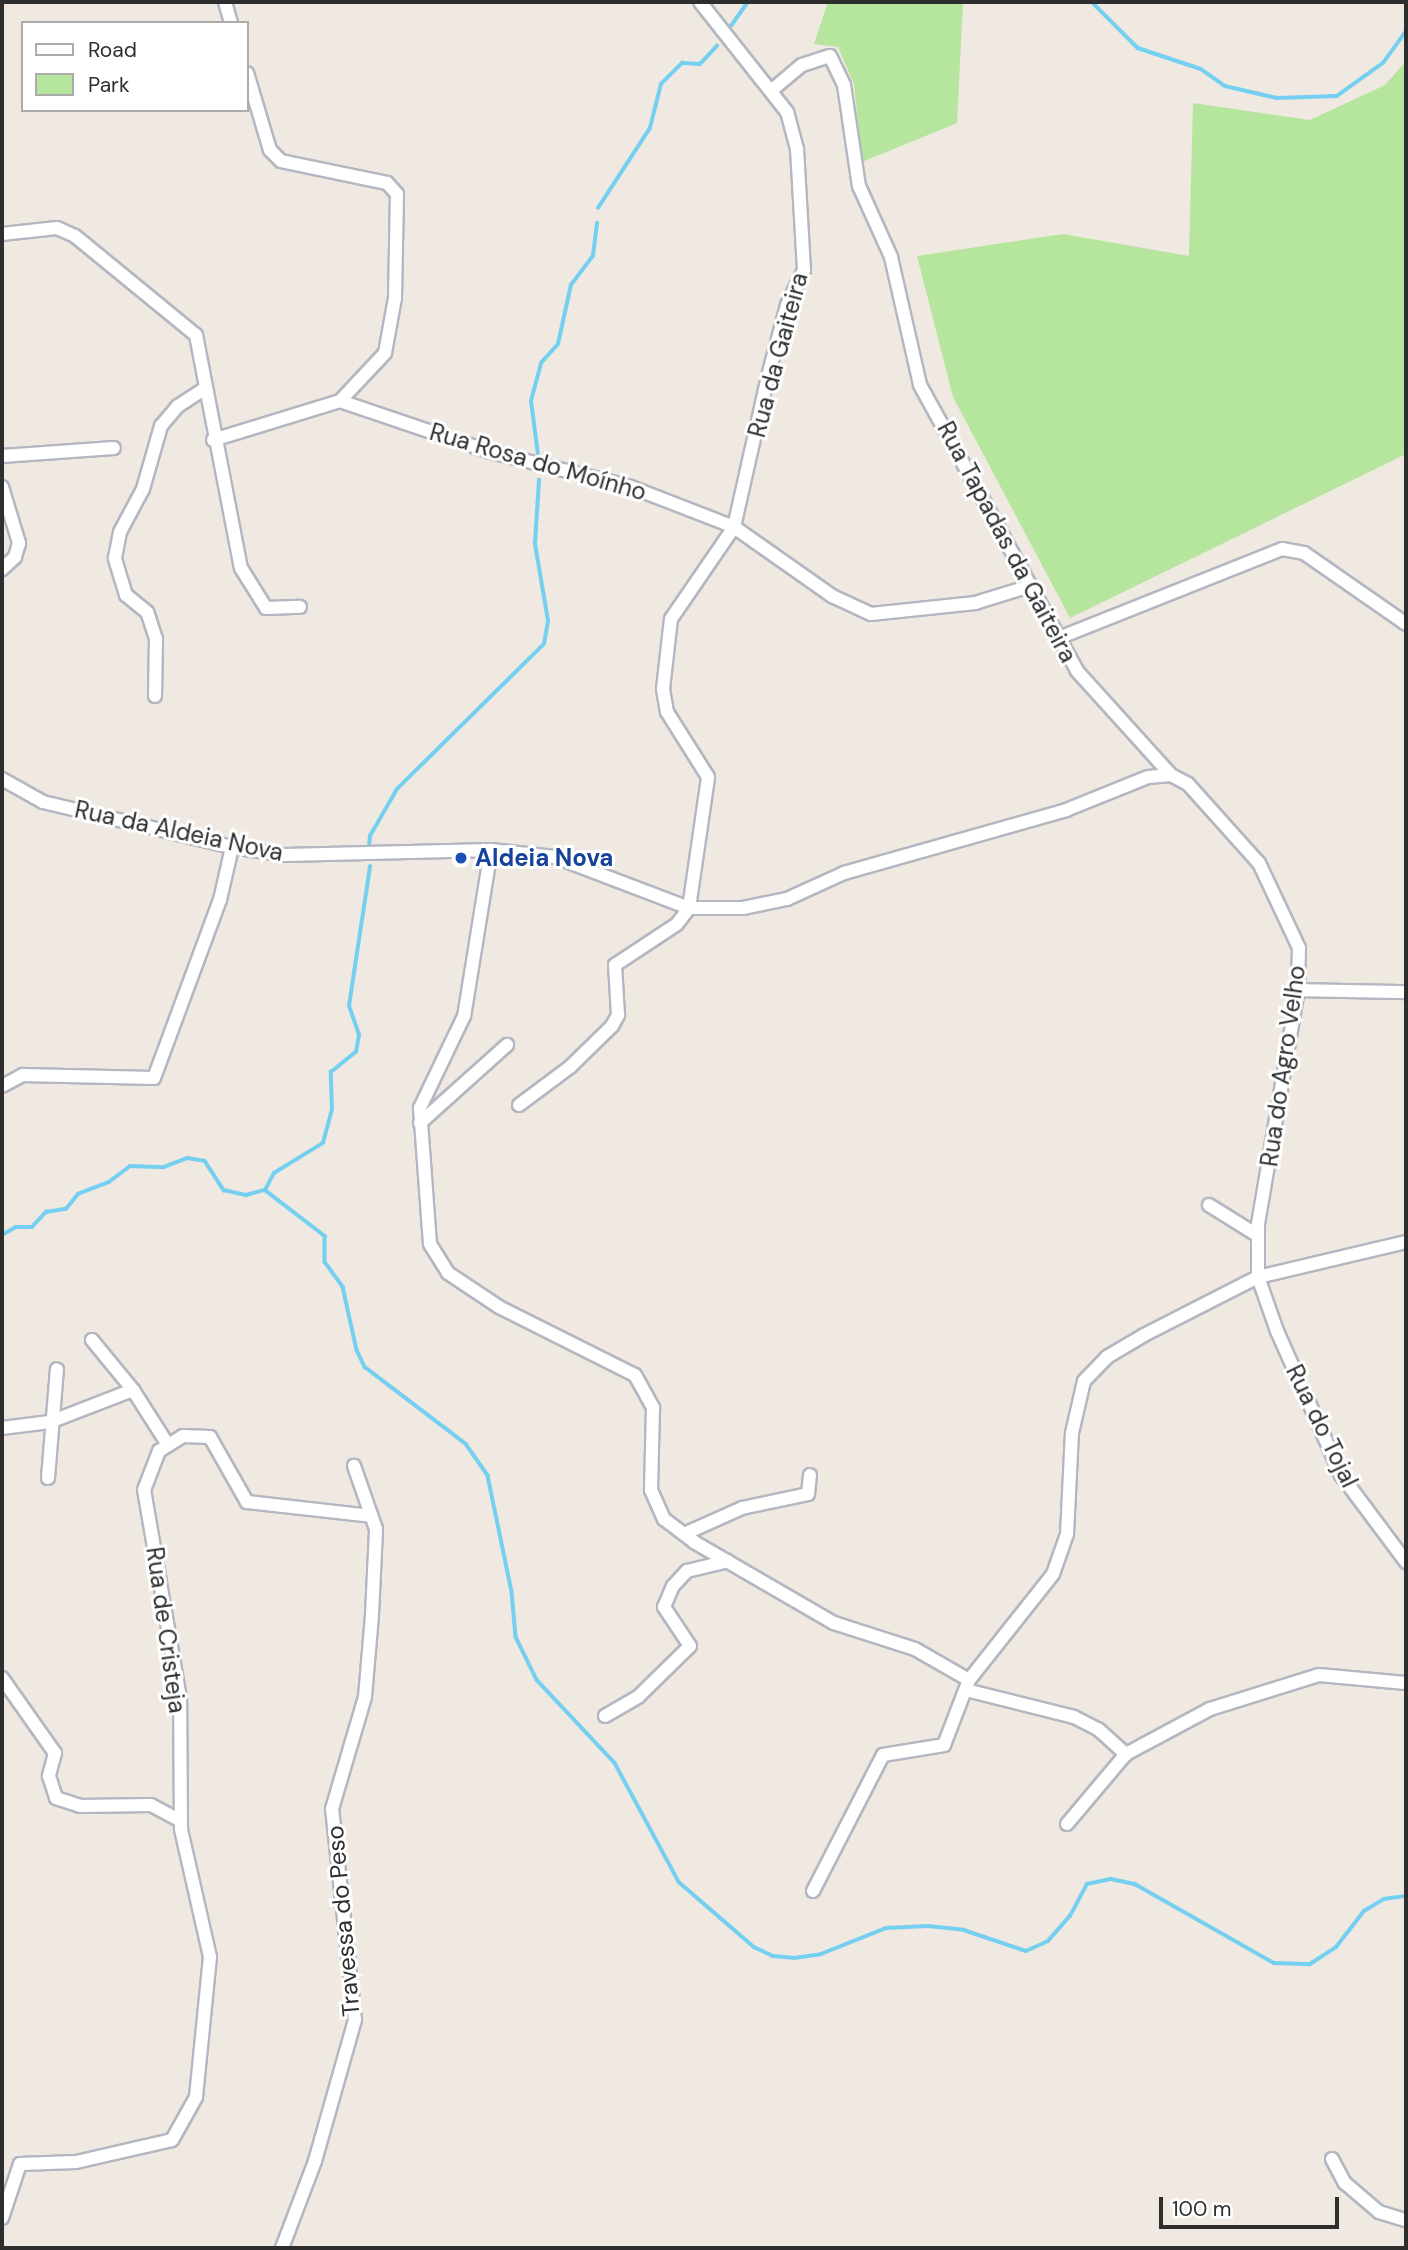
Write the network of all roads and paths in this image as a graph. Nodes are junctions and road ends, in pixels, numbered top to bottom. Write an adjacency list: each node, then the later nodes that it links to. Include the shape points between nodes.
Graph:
1 (225, 2): 3 (street)
2 (700, 2): 5 (street, Rua da Gaiteira)
3 (230, 21)
4 (248, 76): 8 (street, via 270,150 281,161 387,183 397,194 395,298 385,354)
5 (772, 90): 13 (street, Rua da Gaiteira, via 788,112 797,149 804,270 787,305); 15 (street, Rua Tapadas da Gaiteira, via 802,65 830,56 844,85 859,186 891,257 920,385)
6 (2, 233): 7 (street, via 57,228 75,236 196,335)
7 (206, 388): 9 (street); 19 (street, via 178,406 161,426 143,488 120,532 116,558 126,595 147,612 156,639)
8 (340, 401): 9 (street); 13 (street, Rua Rosa do Moínho, via 491,452 631,487)
9 (213, 440): 16 (street, via 241,568 254,595 267,608)
10 (114, 449): 11 (street)
11 (2, 456)
12 (2, 487): 14 (street, via 19,543 15,557)
13 (734, 527): 15 (street, Rua Rosa do Moínho, via 832,596 871,614 975,603); 24 (street, via 671,619 665,655 667,712 708,777)
14 (2, 569)
15 (1027, 587): 18 (street, Rua Tapadas da Gaiteira)
16 (300, 607)
17 (1406, 624): 18 (street, via 1304,553 1282,549)
18 (1062, 637): 20 (street, Rua Tapadas da Gaiteira, via 1077,671)
19 (155, 696)
20 (1171, 775): 24 (street, Rua da Aldeia Nova, via 1148,777 1066,810 844,873 787,899 743,908); 25 (street, Rua do Agro Velho, via 1188,784 1259,863 1299,948)
21 (2, 779): 22 (street, Rua da Aldeia Nova, via 43,802)
22 (232, 847): 23 (street, Rua da Aldeia Nova, via 338,856); 28 (street, via 220,900 154,1079 23,1075)
23 (491, 850): 24 (street, Rua da Aldeia Nova, via 555,857); 30 (street, via 464,1016 420,1108)
24 (689, 908): 29 (street, via 677,924 615,965 618,1015 612,1026)
25 (1298, 990): 26 (street); 32 (street, Rua do Agro Velho)
26 (1406, 992)
27 (507, 1045): 30 (street)
28 (2, 1086)
29 (519, 1105)
30 (420, 1123): 45 (street, via 430,1244 448,1273 499,1307 635,1375 653,1408 651,1490 664,1519)
31 (1209, 1205): 32 (street)
32 (1257, 1235): 34 (street, Rua do Agro Velho)
33 (1406, 1242): 34 (street)
34 (1258, 1277): 47 (street, Rua do Tojal, via 1341,1475); 50 (street, via 1107,1357 1084,1381 1072,1433 1067,1534 1053,1574)
35 (92, 1340): 37 (street)
36 (57, 1369): 38 (street)
37 (133, 1390): 38 (street); 40 (street)
38 (54, 1420): 39 (street); 43 (street)
39 (2, 1428)
40 (168, 1446): 44 (street, via 183,1436 211,1437 247,1502); 53 (street, Rua de Cristeja, via 159,1451 145,1489 180,1698)
41 (354, 1466): 44 (street, Travessa do Peso)
42 (810, 1475): 45 (street, via 808,1494 742,1508)
43 (48, 1478)
44 (371, 1516): 59 (street, Travessa do Peso, via 376,1529 365,1697 332,1809 355,2020 315,2161)
45 (684, 1534): 46 (street)
46 (728, 1561): 50 (street, via 834,1623 915,1648); 51 (street, via 687,1571 673,1586 664,1607 690,1646 639,1696)
47 (1406, 1562)
48 (2, 1678): 53 (street, via 55,1752 49,1776 56,1798 80,1806 151,1805)
49 (1406, 1683): 52 (street, via 1319,1675 1210,1709)
50 (967, 1685): 52 (street, via 1074,1717 1098,1729); 55 (street, via 944,1745 883,1755)
51 (605, 1716)
52 (1126, 1754): 54 (street)
53 (181, 1821): 57 (street, Rua de Cristeja, via 211,1957 196,2097 172,2140 76,2162 20,2164)
54 (1067, 1824)
55 (813, 1891)
56 (1332, 2159): 58 (street, via 1345,2183 1379,2212)
57 (2, 2218)
58 (1406, 2220)
59 (282, 2248)

